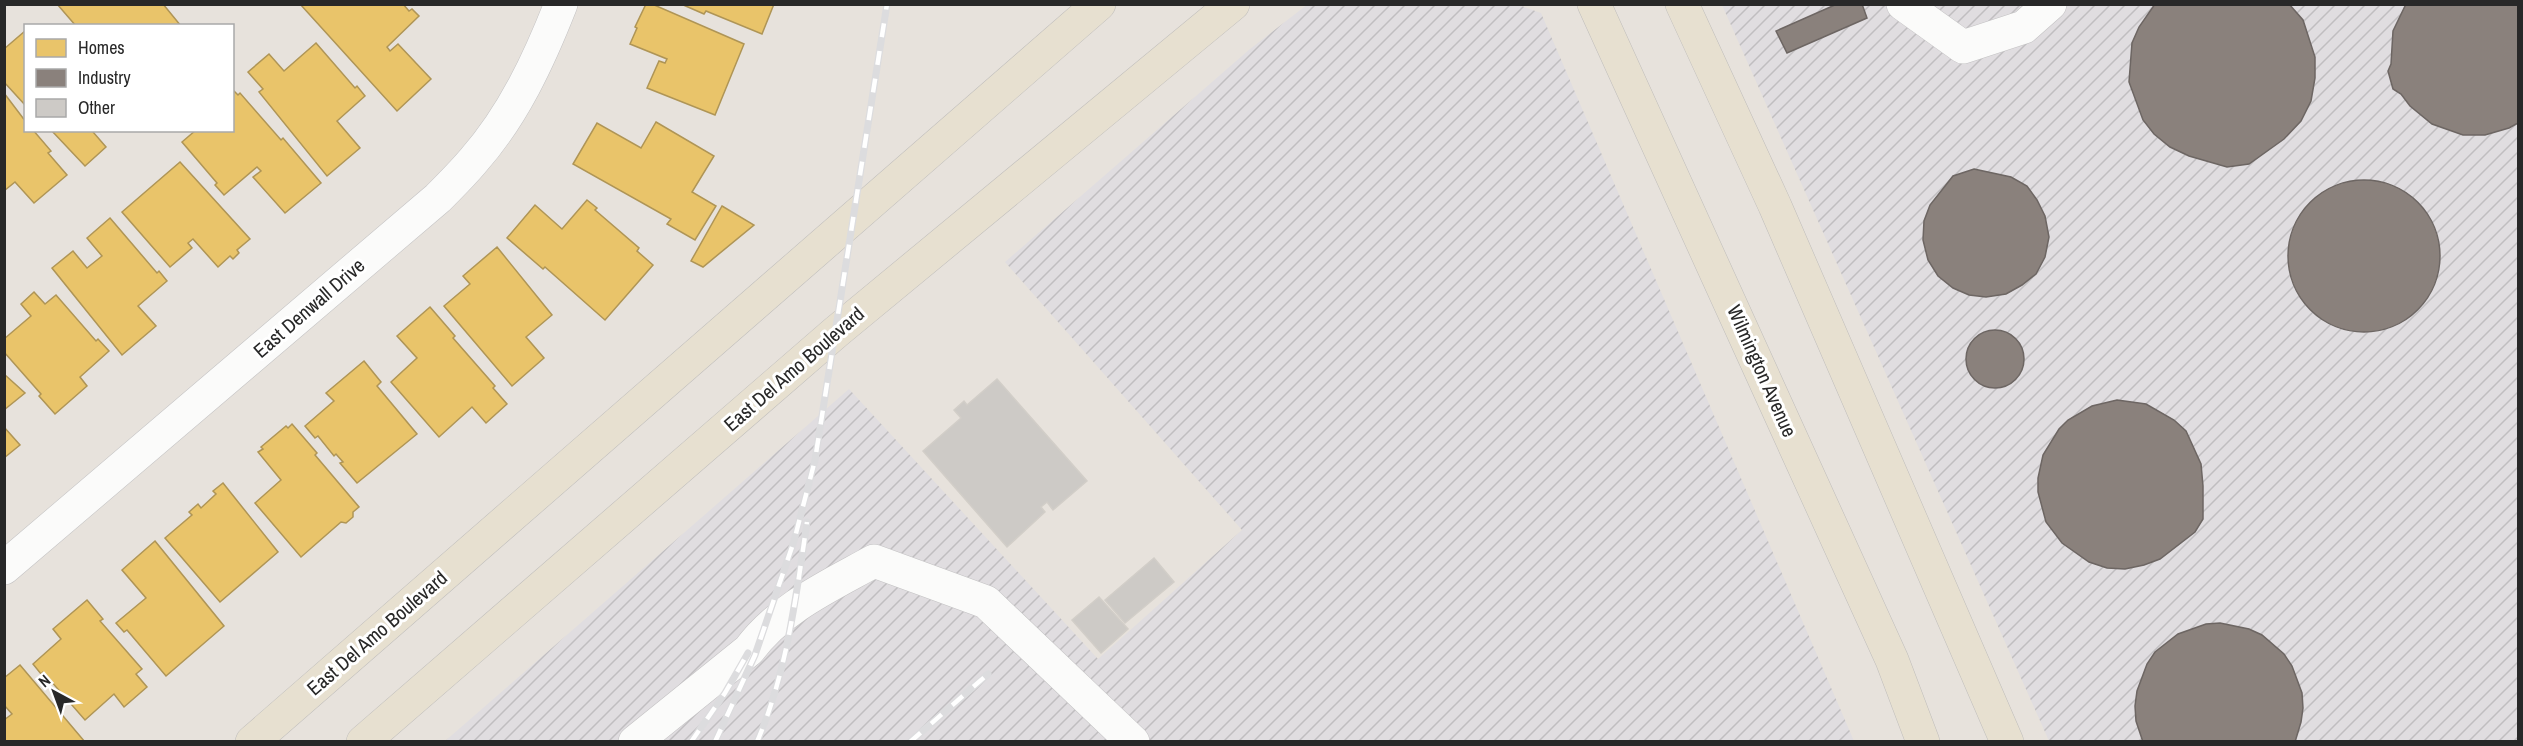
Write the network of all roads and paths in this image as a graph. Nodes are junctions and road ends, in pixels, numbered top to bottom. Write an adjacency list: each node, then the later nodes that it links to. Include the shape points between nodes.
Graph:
1 (561, 4): 8 (street, East Denwall Drive, via 542,52 511,109 474,160 438,198)
2 (1099, 4): 9 (main road, East Del Amo Boulevard)
3 (1233, 4): 10 (main road, East Del Amo Boulevard, via 836,333)
4 (1594, 4): 13 (main road, Wilmington Avenue, via 1877,628)
5 (1682, 4): 14 (main road, via 1775,206)
6 (1903, 4): 7 (street, via 1963,47 2024,27)
7 (2049, 4)
8 (4, 568)
9 (252, 741)
10 (363, 741)
11 (635, 741): 12 (street, via 749,650 764,630 794,606 874,561 986,602)
12 (1133, 741)
13 (1923, 741)
14 (2007, 741)

